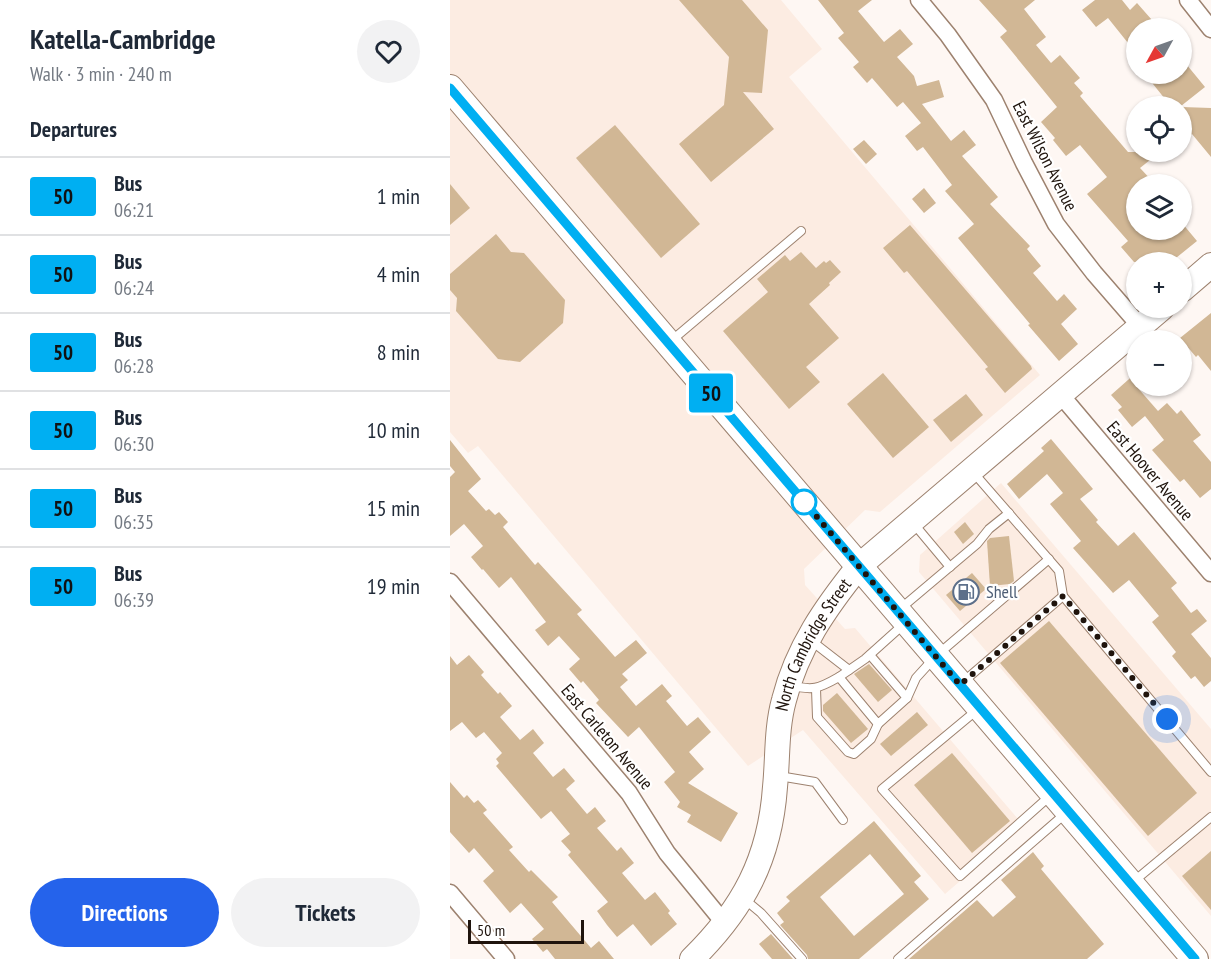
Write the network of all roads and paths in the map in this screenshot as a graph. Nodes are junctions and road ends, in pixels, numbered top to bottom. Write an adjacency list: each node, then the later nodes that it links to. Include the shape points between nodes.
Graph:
1 (919, 0): 9 (street, East Wilson Avenue, via 994,100 1056,224)
2 (1188, 0): 3 (street)
3 (1211, 29)
4 (450, 88): 10 (main road)
5 (801, 231): 10 (lane)
6 (1211, 265): 7 (street)
7 (1192, 281)
8 (1150, 318): 9 (street, North Cambridge Street)
9 (1140, 326): 11 (street, North Cambridge Street)
10 (668, 343): 16 (main road)
11 (1060, 394): 12 (street, North Cambridge Street); 18 (street, East Hoover Avenue)
12 (971, 470): 13 (lane); 14 (street, North Cambridge Street)
13 (1009, 513): 15 (lane); 17 (lane)
14 (912, 521): 16 (street, North Cambridge Street); 17 (lane)
15 (1049, 559): 20 (lane, via 1059,571); 24 (lane)
16 (859, 566): 21 (main road); 22 (street, North Cambridge Street)
17 (950, 567): 21 (lane)
18 (1211, 573)
19 (450, 582): 41 (street, East Carleton Avenue, via 629,793 667,853)
20 (1063, 596): 28 (lane); 33 (lane)
21 (902, 616): 23 (lane); 24 (main road)
22 (808, 638): 25 (lane); 27 (street, North Cambridge Street)
23 (870, 655): 25 (lane); 30 (lane)
24 (936, 656): 28 (main road); 30 (lane, via 916,678)
25 (849, 670): 26 (lane)
26 (839, 677): 29 (lane); 32 (lane)
27 (788, 685): 29 (lane); 34 (street, North Cambridge Street, via 779,722)
28 (960, 685): 31 (main road)
29 (816, 689): 32 (lane, via 817,717 848,752 854,754 871,739)
30 (907, 698): 32 (lane)
31 (980, 708): 35 (main road); 35 (lane, via 882,789 960,876)
32 (878, 724)
33 (1211, 772)
34 (776, 775): 37 (lane, via 815,782); 40 (street, North Cambridge Street, via 765,847)
35 (1061, 802): 38 (main road); 45 (lane)
36 (1211, 817): 38 (lane)
37 (843, 820)
38 (1131, 884): 46 (main road)
39 (450, 893): 42 (street)
40 (743, 898): 41 (street, North Cambridge Street); 44 (lane)
41 (725, 924): 43 (street, North Cambridge Street)
42 (506, 959)
43 (692, 959)
44 (802, 959)
45 (898, 959)
46 (1195, 959)

